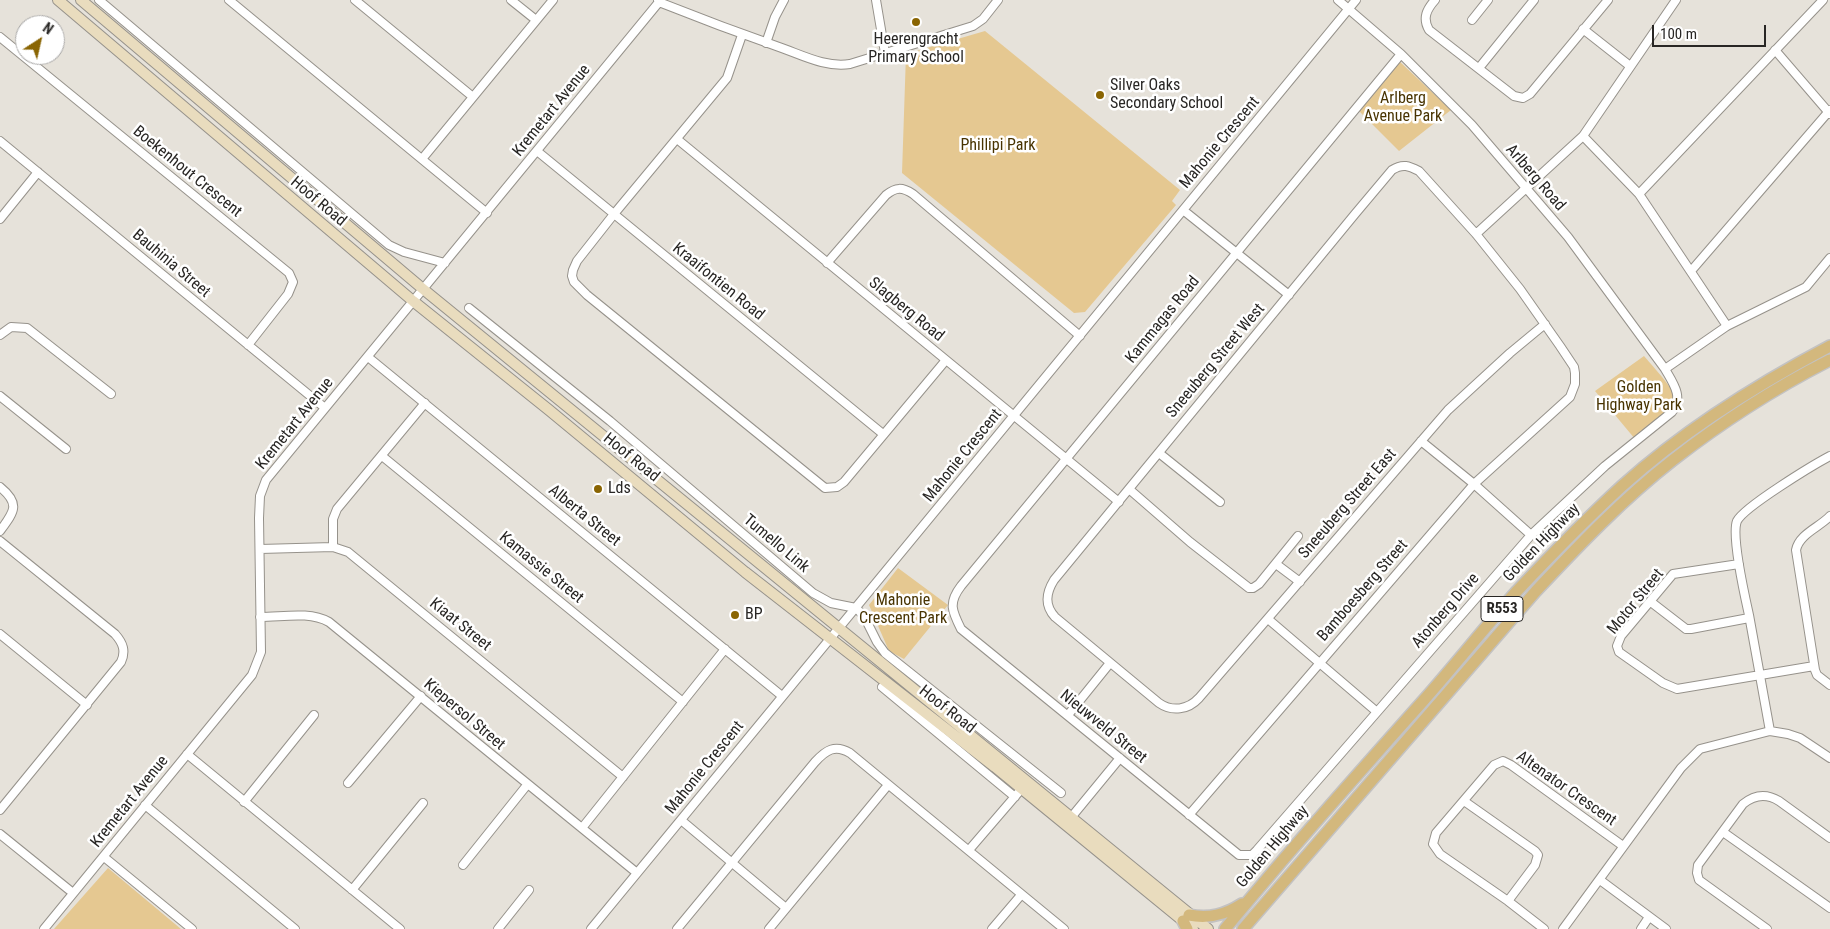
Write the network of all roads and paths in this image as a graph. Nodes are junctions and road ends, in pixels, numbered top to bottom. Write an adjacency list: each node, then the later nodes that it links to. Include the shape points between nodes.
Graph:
1 (58, 0): 54 (main road, Hoof Road)
2 (81, 0): 52 (main road, Hoof Road)
3 (100, 0): 49 (street, via 390,245)
4 (229, 0): 38 (street)
5 (355, 0): 32 (street)
6 (511, 0): 21 (street)
7 (553, 0): 21 (street)
8 (784, 0): 26 (street)
9 (876, 0): 28 (street)
10 (998, 0): 28 (street, via 973,26)
11 (1338, 0): 20 (street, Arlberg Road)
12 (1356, 0): 20 (street, Mahonie Crescent)
13 (1435, 0): 31 (street, via 1425,16 1426,25)
14 (1488, 0): 22 (street)
15 (1534, 0): 31 (street)
16 (1608, 0): 23 (street)
17 (1676, 0): 30 (street)
18 (1823, 0): 27 (street)
19 (659, 1): 24 (street); 37 (street, Kremetart Avenue)
20 (1349, 8): 29 (street, Arlberg Road); 42 (street, Mahonie Crescent)
21 (536, 20): 32 (street)
22 (1472, 20)
23 (1583, 29): 30 (street); 31 (street, via 1530,94 1523,98 1514,96)
24 (742, 35): 26 (street); 35 (street, via 726,78)
25 (0, 37): 60 (street, Boekenhout Crescent, via 289,273 293,282 288,294)
26 (766, 43): 28 (street, via 832,65 850,64)
27 (1775, 50): 33 (street); 41 (street)
28 (885, 54)
29 (1401, 54): 40 (street, Arlberg Road, via 1472,125); 47 (street, Kammagas Road)
30 (1630, 66): 34 (street)
31 (1479, 68)
32 (473, 97): 38 (street)
33 (1829, 112): 51 (street)
34 (1584, 136): 40 (street); 41 (street)
35 (676, 139): 44 (street); 50 (street, Slagberg Road)
36 (0, 141): 39 (street, Bauhinia Street)
37 (537, 151): 43 (street, Kremetart Avenue); 44 (street, Kraaifontien Road)
38 (422, 159): 43 (street)
39 (38, 172): 45 (street); 60 (street, Bauhinia Street)
40 (1527, 189): 46 (street); 65 (street, Arlberg Road, via 1568,237)
41 (1639, 194): 51 (street)
42 (1183, 210): 47 (street); 59 (street, Mahonie Crescent)
43 (487, 213): 49 (street, Kremetart Avenue)
44 (614, 214): 72 (street, Kraaifontien Road); 72 (street, via 573,270 574,282 594,301 822,486 837,487 844,482)
45 (0, 219)
46 (1476, 234): 53 (street, Sneeuberg Street West, via 1419,172 1403,165 1392,170); 56 (street)
47 (1235, 253): 53 (street); 77 (street, Kammagas Road)
48 (1830, 258): 57 (street, via 1806,287)
49 (445, 263): 52 (street, Kremetart Avenue)
50 (827, 263): 59 (street, via 886,195 899,188 913,194); 63 (street, Slagberg Road)
51 (1691, 271): 57 (street)
52 (423, 289): 54 (street, Kremetart Avenue); 100 (main road, Hoof Road)
53 (1289, 295): 75 (street, Sneeuberg Street West)
54 (413, 302): 62 (street, Kremetart Avenue); 102 (main road, Hoof Road)
55 (469, 308): 96 (street, Tumello Link, via 610,421 813,593 831,603)
56 (1545, 324): 73 (street, Sneeuberg Street East, via 1448,410); 79 (street, Bamboesberg Street, via 1574,367 1575,384 1570,397)
57 (1727, 326): 65 (street)
58 (0, 335): 66 (street, via 11,327 27,328)
59 (1080, 336): 71 (street, Mahonie Crescent)
60 (248, 345): 70 (street, Bauhinia Street)
61 (1830, 346): 151 (main road, Golden Highway / R553, via 1760,385 1704,422 1616,492 1517,591)
62 (368, 357): 69 (street, Alberta Street); 70 (street, Kremetart Avenue)
63 (946, 360): 71 (street, Slagberg Road); 72 (street)
64 (1830, 360): 170 (main road, Golden Highway / R553, via 1764,397 1707,435 1644,484 1586,538 1536,591)
65 (1665, 369): 68 (street, Arlberg Road, via 1677,391)
66 (111, 394)
67 (0, 396): 74 (street)
68 (1678, 400): 86 (street, Atonberg Drive, via 1672,412 1605,466)
69 (425, 403): 76 (street); 103 (street, Alberta Street)
70 (325, 408): 90 (street, Kremetart Avenue, via 263,487 260,496)
71 (1014, 415): 77 (street, Slagberg Road); 96 (street, Mahonie Crescent)
72 (883, 434)
73 (1420, 441): 79 (street); 93 (street, Sneeuberg Street East)
74 (66, 449)
75 (1159, 453): 81 (street, Sneeuberg Street West); 83 (street)
76 (382, 456): 89 (street, via 337,509); 112 (street, Kamassie Street)
77 (1066, 458): 82 (street, Slagberg Road); 95 (street, Kammagas Road, via 961,586)
78 (1829, 458): 92 (street, via 1780,486 1740,517 1736,531)
79 (1474, 484): 86 (street); 104 (street, Bamboesberg Street)
80 (0, 487): 85 (street, via 12,499 14,506 12,515)
81 (1129, 489): 82 (street, Sneeuberg Street West); 91 (street, via 1246,587 1255,587)
82 (1118, 502): 105 (street, Sneeuberg Street West, via 1054,580 1047,595 1048,606 1055,617)
83 (1220, 502)
84 (1830, 516): 106 (street, via 1802,539 1796,550)
85 (0, 531)
86 (1531, 535): 114 (street, Atonberg Drive)
87 (1298, 536): 91 (street)
88 (0, 541): 113 (street, via 120,639 124,650 121,662)
89 (333, 547): 90 (street, Kiaat Street); 121 (street, Kiaat Street, via 354,556)
90 (260, 549): 97 (street, Kremetart Avenue)
91 (1276, 564): 93 (street)
92 (1739, 564): 94 (street, Motor Street, via 1673,574); 98 (street)
93 (1300, 582): 99 (street, Sneeuberg Street East)
94 (1651, 602): 98 (street, via 1686,629); 107 (street, Motor Street, via 1621,636 1617,649 1663,683 1681,688)
95 (952, 606): 116 (street, Nieuwveld Street, via 961,629)
96 (856, 608): 100 (street, Mahonie Crescent); 126 (street, via 885,653)
97 (260, 617): 110 (street, Kiepersol Street, via 322,618); 118 (street, Kremetart Avenue, via 261,652 257,667)
98 (1749, 618): 107 (street)
99 (1268, 619): 104 (street); 105 (street, Sneeuberg Street East, via 1195,703 1180,708 1164,706)
100 (838, 628): 102 (street, Mahonie Crescent); 125 (main road, Hoof Road)
101 (0, 634): 113 (street)
102 (829, 639): 111 (street, Mahonie Crescent); 125 (main road, Hoof Road)
103 (725, 649): 111 (street, Alberta Street); 112 (street)
104 (1319, 662): 114 (street); 132 (street, Bamboesberg Street)
105 (1110, 664): 116 (street)
106 (1814, 666): 107 (street, Motor Street); 108 (street)
107 (1759, 674): 117 (street)
108 (1830, 685)
109 (882, 687): 125 (street)
110 (421, 696): 122 (street); 123 (street, Kiepersol Street)
111 (782, 696): 133 (street, Mahonie Crescent)
112 (683, 702): 121 (street)
113 (87, 705): 131 (street)
114 (1377, 712): 141 (street, Atonberg Drive, via 1257,850)
115 (314, 715): 128 (street)
116 (1068, 715): 119 (street, Nieuwveld Street)
117 (1770, 731): 120 (street, via 1800,738); 139 (street, via 1704,747 1693,754)
118 (186, 754): 128 (street); 130 (street, Kremetart Avenue)
119 (1120, 758): 132 (street, Nieuwveld Street); 134 (street)
120 (1830, 758)
121 (623, 777): 135 (street)
122 (348, 783)
123 (527, 785): 135 (street, Kiepersol Street); 144 (street)
124 (888, 785): 140 (street); 143 (street, via 850,753 832,748 815,762); 153 (street)
125 (1021, 789): 134 (main road, Hoof Road); 140 (street)
126 (1061, 793)
127 (1464, 801): 139 (street, Altenator Crescent, via 1494,765 1504,761); 152 (street, via 1538,855 1535,865); 152 (street, Altenator Crescent, via 1436,833 1432,844 1440,854)
128 (244, 802): 147 (street)
129 (423, 803): 147 (street)
130 (145, 806): 142 (street, Kremetart Avenue); 159 (street)
131 (0, 810)
132 (1189, 814): 141 (street, Nieuwveld Street, via 1235,853)
133 (681, 820): 143 (street); 145 (street, Mahonie Crescent)
134 (1068, 821): 156 (main road, Hoof Road)
135 (582, 828): 145 (street, Kiepersol Street)
136 (1723, 832): 138 (street, via 1743,804 1754,797 1766,796 1779,801); 154 (street); 175 (street, via 1698,865 1698,877)
137 (0, 834): 149 (street)
138 (1830, 838)
139 (1623, 846): 146 (street)
140 (969, 850): 150 (street)
141 (1249, 855)
142 (104, 857): 149 (street, Kremetart Avenue); 158 (street)
143 (731, 862): 153 (street); 163 (street)
144 (463, 865)
145 (636, 873): 162 (street, Mahonie Crescent)
146 (1600, 880): 155 (street); 172 (street)
147 (352, 890): 160 (street)
148 (529, 890): 161 (street)
149 (73, 894): 157 (street, Kremetart Avenue)
150 (1021, 895): 165 (street); 166 (street)
151 (1250, 898): 156 (main road, via 1221,915); 169 (main road, Golden Highway / R553)
152 (1508, 901): 171 (street, Altenator Crescent)
153 (786, 908): 164 (street)
154 (1830, 908)
155 (1649, 917): 173 (street); 174 (street)
156 (1186, 922): 167 (main road, Hoof Road); 168 (main road, Hoof Road)
157 (44, 929)
158 (192, 929)
159 (295, 929)
160 (400, 929)
161 (498, 929)
162 (591, 929)
163 (677, 929)
164 (769, 929)
165 (992, 929)
166 (1064, 929)
167 (1193, 929)
168 (1208, 929)
169 (1225, 929)
170 (1243, 929)
171 (1544, 929)
172 (1563, 929)
173 (1641, 929)
174 (1666, 929)
175 (1767, 929)

